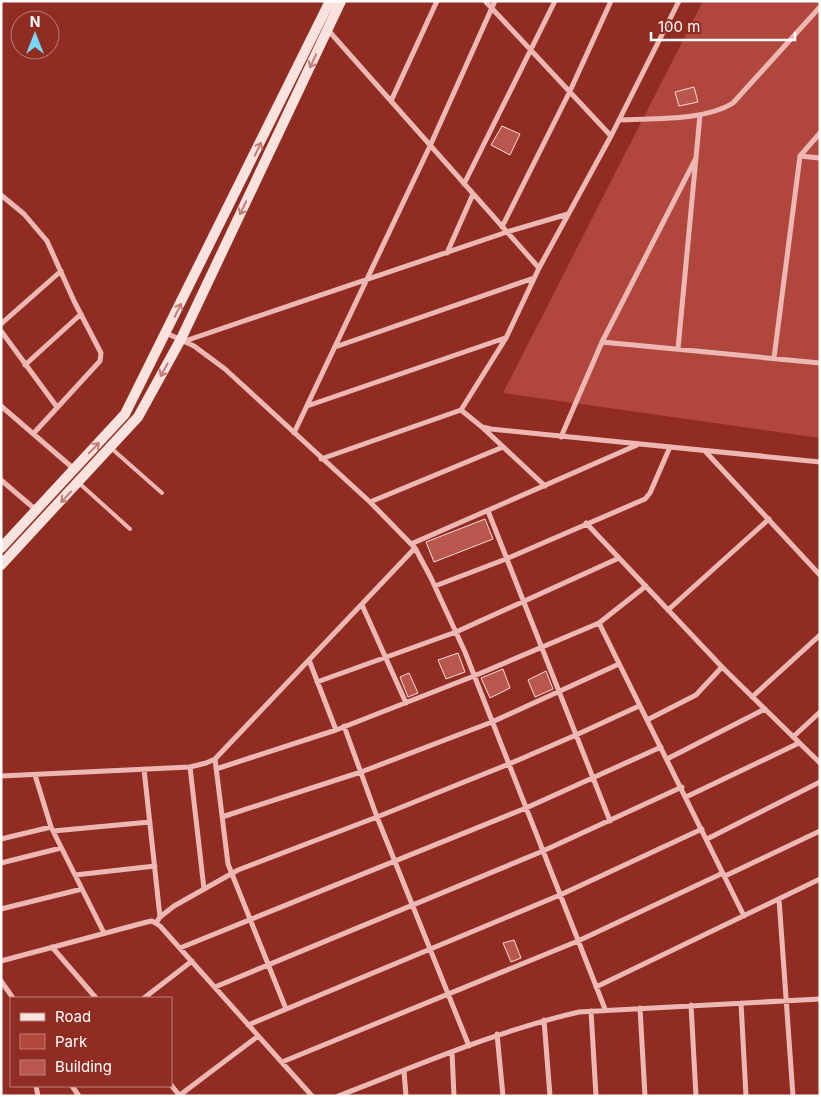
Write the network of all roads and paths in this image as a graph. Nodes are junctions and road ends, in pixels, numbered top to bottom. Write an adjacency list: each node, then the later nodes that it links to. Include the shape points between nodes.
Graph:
1 (330, 1): 37 (street, one-way to 1)
2 (341, 1): 11 (street)
3 (437, 1): 14 (street)
4 (485, 1): 9 (street)
5 (495, 1): 9 (street)
6 (555, 1): 12 (street)
7 (611, 1): 13 (street)
8 (678, 1): 16 (street)
9 (492, 8): 12 (street); 19 (street)
10 (820, 8): 15 (street, via 733,103 724,109)
11 (328, 30): 14 (street); 39 (street, one-way to 39)
12 (531, 51): 13 (street); 23 (street)
13 (570, 92): 18 (street); 27 (street)
14 (391, 101): 19 (street)
15 (700, 115): 16 (street); 21 (street)
16 (619, 120): 18 (street)
17 (820, 133): 20 (street)
18 (611, 136): 26 (street)
19 (430, 146): 23 (street); 33 (street)
20 (800, 156): 22 (street); 43 (street)
21 (696, 158): 40 (street); 42 (street)
22 (820, 158)
23 (464, 184): 24 (street)
24 (473, 194): 27 (street); 29 (street)
25 (1, 195): 31 (street, via 24,214 47,241)
26 (568, 214): 28 (street); 30 (street)
27 (502, 227): 28 (street)
28 (507, 232): 29 (street); 30 (street)
29 (447, 253): 33 (street)
30 (539, 268): 32 (street)
31 (61, 272): 34 (street); 35 (street)
32 (534, 278): 38 (street); 41 (street)
33 (367, 280): 39 (street); 41 (street)
34 (81, 314): 45 (street); 48 (street, via 99,349 100,361)
35 (1, 324)
36 (1, 331): 45 (street)
37 (166, 333): 39 (street); 61 (street, one-way to 37, via 125,414)
38 (506, 338): 47 (street); 49 (street)
39 (183, 340): 51 (street, via 226,369); 57 (street, one-way to 57, via 138,417)
40 (602, 342): 42 (street); 53 (street)
41 (335, 347): 47 (street)
42 (678, 349): 43 (street)
43 (774, 358): 44 (street)
44 (820, 363)
45 (25, 365): 48 (street)
46 (1, 406): 52 (street)
47 (307, 406): 51 (street)
48 (57, 407): 52 (street)
49 (461, 410): 50 (street); 59 (street)
50 (482, 428): 53 (street); 55 (street)
51 (294, 433): 59 (street)
52 (33, 434): 61 (street)
53 (561, 436): 54 (street)
54 (639, 444): 56 (street); 64 (street)
55 (503, 447): 64 (street); 66 (street)
56 (670, 447): 58 (street); 70 (street, via 645,499)
57 (112, 448): 63 (street); 65 (lane)
58 (705, 450): 60 (street); 69 (street)
59 (321, 459): 66 (street)
60 (820, 462)
61 (74, 469): 67 (street)
62 (1, 480): 67 (street)
63 (79, 483): 71 (lane); 77 (street, one-way to 77)
64 (544, 486): 68 (street)
65 (162, 493)
66 (370, 502): 72 (street)
67 (36, 510): 73 (street)
68 (488, 511): 72 (street); 76 (street)
69 (768, 520): 78 (street); 83 (street)
70 (586, 523): 75 (street); 76 (street)
71 (130, 529)
72 (411, 544): 74 (street)
73 (1, 548)
74 (415, 548): 79 (street); 82 (street)
75 (619, 558): 80 (street); 81 (street)
76 (506, 559): 79 (street); 81 (street)
77 (1, 566)
78 (820, 575)
79 (435, 586): 85 (street)
80 (646, 586): 83 (street); 84 (street)
81 (523, 603): 85 (street); 87 (street)
82 (362, 605): 88 (street); 89 (street)
83 (668, 610): 91 (street)
84 (599, 623): 87 (street); 90 (street)
85 (456, 632): 88 (street); 92 (street)
86 (820, 635): 95 (street)
87 (541, 647): 92 (street); 94 (street)
88 (385, 658): 93 (street); 96 (street)
89 (309, 660): 93 (street); 108 (street)
90 (618, 664): 94 (street); 97 (street)
91 (722, 667): 95 (street); 100 (street, via 696,695)
92 (474, 676): 96 (street); 101 (street)
93 (317, 682): 103 (street)
94 (559, 692): 101 (street); 104 (street)
95 (752, 697): 98 (street)
96 (406, 703): 102 (street)
97 (639, 706): 100 (street); 104 (street)
98 (765, 710): 105 (street); 109 (street)
99 (820, 712): 105 (street)
100 (647, 720): 107 (street)
101 (492, 722): 111 (street); 115 (street)
102 (344, 726): 103 (street); 115 (street)
103 (336, 730): 114 (street)
104 (576, 735): 111 (street); 118 (street)
105 (793, 737): 106 (street)
106 (799, 743): 110 (street); 121 (street)
107 (661, 746): 109 (street); 118 (street)
108 (215, 759): 112 (street); 114 (street)
109 (667, 759): 120 (street)
110 (820, 763)
111 (509, 764): 122 (street); 124 (street)
112 (190, 767): 113 (street); 142 (street)
113 (144, 769): 116 (street); 126 (street)
114 (216, 769): 123 (street)
115 (361, 772): 123 (street); 124 (street)
116 (35, 775): 117 (street); 127 (street)
117 (1, 776)
118 (593, 778): 122 (street); 125 (street)
119 (820, 782): 131 (street)
120 (682, 788): 121 (street); 125 (street)
121 (686, 797): 128 (street)
122 (526, 808): 133 (street); 134 (street)
123 (222, 817): 137 (street)
124 (378, 817): 134 (street); 137 (street)
125 (610, 821): 133 (street)
126 (150, 822): 127 (street); 136 (street)
127 (52, 829): 130 (street); 132 (street)
128 (702, 829): 131 (street); 143 (street)
129 (820, 831): 138 (street)
130 (1, 839)
131 (707, 839): 138 (street)
132 (61, 848): 135 (street); 139 (street)
133 (543, 851): 143 (street); 145 (street)
134 (396, 862): 145 (street); 149 (street)
135 (1, 863)
136 (155, 866): 139 (street); 148 (street)
137 (231, 873): 142 (street); 149 (street)
138 (724, 874): 147 (street); 152 (street)
139 (75, 875): 141 (street)
140 (820, 879): 144 (street)
141 (82, 889): 146 (street); 151 (street)
142 (204, 889): 148 (street)
143 (560, 895): 152 (street); 155 (street)
144 (779, 899): 147 (street); 167 (street)
145 (413, 904): 155 (street); 158 (street)
146 (1, 909)
147 (744, 916): 161 (street)
148 (160, 917): 150 (street)
149 (250, 920): 154 (street); 158 (street)
150 (156, 923): 151 (street, via 146,922); 154 (street)
151 (104, 933): 153 (street)
152 (578, 941): 161 (street); 162 (street)
153 (52, 948): 156 (street); 164 (street)
154 (180, 948): 157 (street)
155 (431, 949): 162 (street); 171 (street)
156 (1, 961)
157 (192, 961): 160 (street); 165 (street)
158 (268, 965): 160 (street); 171 (street)
159 (1, 981): 163 (street)
160 (215, 987): 175 (street)
161 (596, 987): 172 (street)
162 (448, 994): 178 (street); 180 (street)
163 (12, 997)
164 (95, 997)
165 (145, 997)
166 (820, 999): 167 (street)
167 (787, 1000): 168 (street); 193 (street)
168 (741, 1003): 169 (street); 192 (street)
169 (692, 1005): 170 (street); 191 (street)
170 (640, 1008): 172 (street); 190 (street)
171 (286, 1009): 175 (street)
172 (605, 1010): 173 (street)
173 (591, 1011): 174 (street); 189 (street)
174 (544, 1020): 176 (street); 188 (street)
175 (248, 1025): 177 (street)
176 (497, 1034): 178 (street); 187 (street)
177 (258, 1036): 180 (street); 182 (street)
178 (468, 1046): 179 (street)
179 (452, 1052): 181 (street); 186 (street)
180 (282, 1062): 183 (street)
181 (404, 1071): 184 (street); 185 (street)
182 (180, 1095)
183 (312, 1096)
184 (338, 1096)
185 (406, 1096)
186 (454, 1096)
187 (503, 1096)
188 (550, 1096)
189 (596, 1096)
190 (645, 1096)
191 (696, 1096)
192 (746, 1096)
193 (793, 1096)

